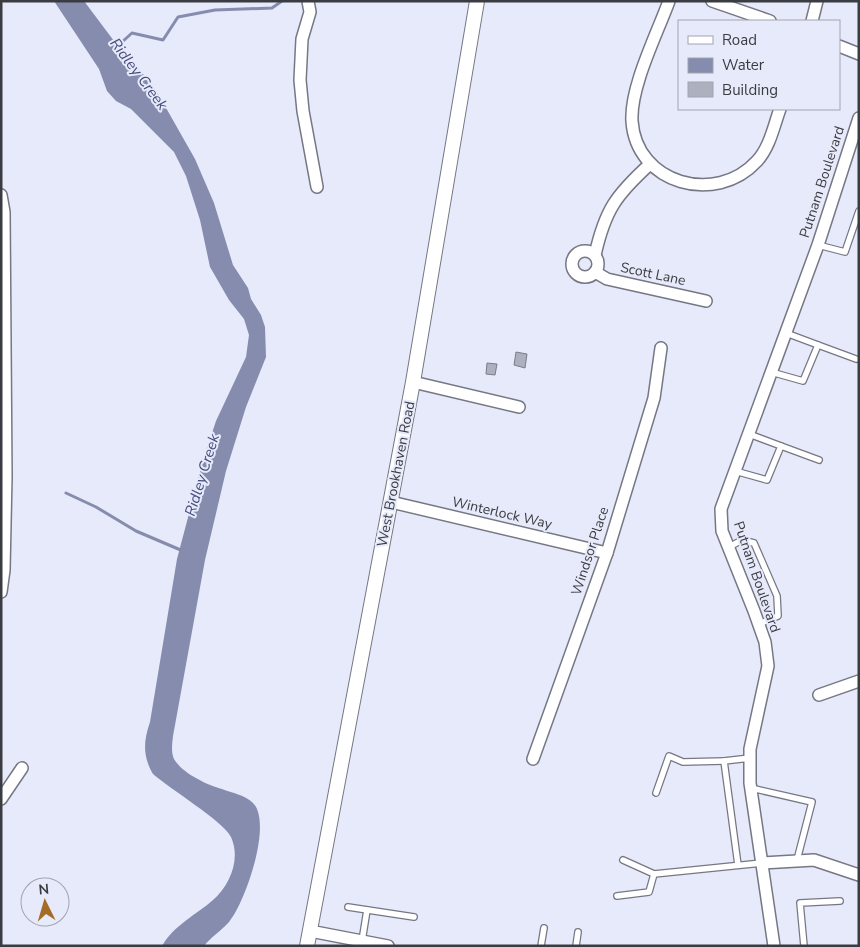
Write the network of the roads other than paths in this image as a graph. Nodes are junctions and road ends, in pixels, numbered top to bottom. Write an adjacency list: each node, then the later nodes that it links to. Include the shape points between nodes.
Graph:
1 (308, 1): 13 (street, via 310,12 302,39 300,80)
2 (477, 1): 25 (street, West Brookhaven Road)
3 (669, 1): 12 (street, via 632,105 635,138)
4 (712, 1): 6 (street)
5 (818, 1): 7 (street)
6 (767, 20)
7 (812, 20)
8 (840, 46): 9 (street)
9 (859, 54)
10 (780, 110): 12 (street, via 758,160 728,181 703,185 685,183)
11 (858, 122): 16 (street, Putnam Boulevard)
12 (650, 164): 17 (street, via 610,206)
13 (317, 187)
14 (1, 195): 31 (street, via 4,212)
15 (859, 211): 16 (lane, via 845,252)
16 (818, 245): 20 (street, Putnam Boulevard)
17 (595, 255): 18 (street, via 598,263); 18 (street, Scott Lane, via 581,251 571,263 574,272 580,276)
18 (595, 272): 19 (street, Scott Lane, via 607,279)
19 (706, 301)
20 (786, 333): 21 (lane); 24 (street, Putnam Boulevard)
21 (818, 344): 23 (lane); 24 (lane, via 803,381)
22 (661, 348): 34 (street, Windsor Place, via 654,398)
23 (856, 359)
24 (771, 372): 27 (street, Putnam Boulevard)
25 (413, 382): 26 (street); 32 (street, West Brookhaven Road)
26 (519, 407)
27 (748, 434): 28 (lane); 30 (street, Putnam Boulevard)
28 (781, 446): 29 (lane); 30 (lane, via 767,480)
29 (819, 460)
30 (735, 471): 33 (street, Putnam Boulevard, via 721,509 722,531)
31 (3, 477): 35 (street, via 4,570)
32 (391, 502): 34 (street, Winterlock Way); 58 (street, West Brookhaven Road)
33 (729, 547): 36 (street, Putnam Boulevard); 36 (lane, via 742,540 754,543 777,596 778,616)
34 (607, 553): 40 (street, Windsor Place)
35 (1, 592)
36 (759, 624): 39 (street, Putnam Boulevard, via 768,666 754,721)
37 (859, 681): 38 (street)
38 (820, 695)
39 (750, 758): 41 (lane); 43 (street, Putnam Boulevard)
40 (532, 759)
41 (724, 761): 44 (lane, via 683,762 669,756); 49 (lane)
42 (22, 768): 45 (street)
43 (751, 788): 47 (lane, via 812,802); 48 (street, Putnam Boulevard)
44 (656, 793)
45 (1, 799)
46 (623, 860): 51 (lane)
47 (797, 860): 48 (street); 50 (street, via 814,860)
48 (762, 863): 49 (lane); 65 (street, Putnam Boulevard)
49 (738, 865): 51 (lane)
50 (858, 872)
51 (654, 874): 52 (lane, via 649,892)
52 (617, 896)
53 (840, 901): 66 (lane, via 800,903)
54 (348, 907): 55 (lane)
55 (367, 910): 56 (lane); 60 (lane)
56 (414, 917)
57 (544, 928): 63 (lane)
58 (310, 931): 60 (street); 61 (street, West Brookhaven Road)
59 (578, 932): 64 (lane)
60 (362, 941): 62 (street)
61 (307, 946)
62 (388, 946)
63 (541, 946)
64 (576, 946)
65 (774, 946)
66 (804, 946)

